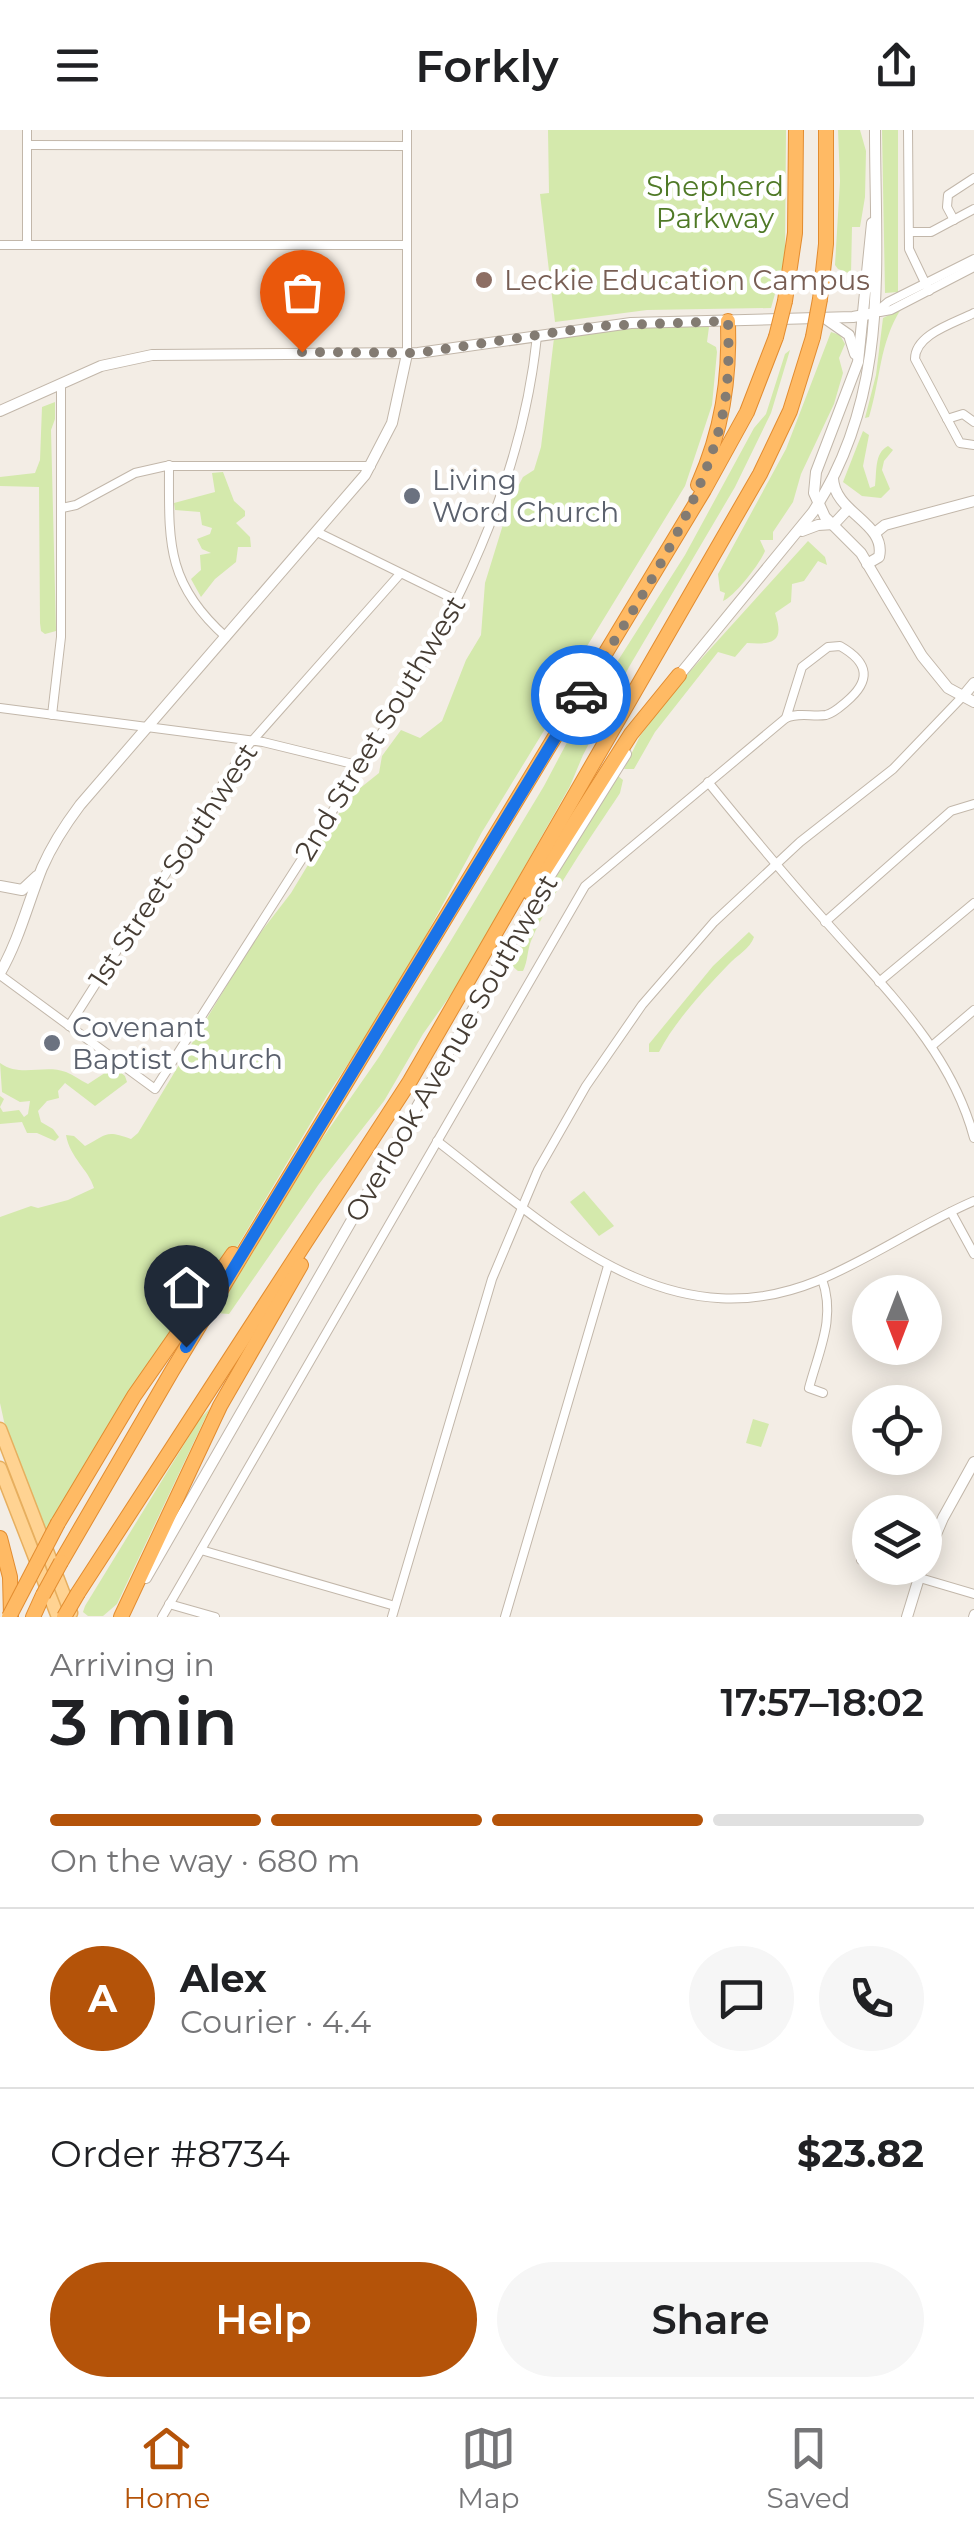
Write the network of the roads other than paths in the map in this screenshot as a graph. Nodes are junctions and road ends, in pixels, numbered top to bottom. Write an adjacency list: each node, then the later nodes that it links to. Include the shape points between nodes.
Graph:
1 (27, 130): 7 (street)
2 (407, 130): 8 (street)
3 (796, 130): 44 (highway, bridge, via 796,218 776,338 735,436)
4 (826, 130): 64 (highway, bridge, via 820,299 790,412)
5 (875, 130): 20 (street, Overlook Avenue Southwest)
6 (908, 130): 12 (street)
7 (27, 145): 8 (street); 15 (street)
8 (407, 146): 13 (street)
9 (974, 178): 11 (street, via 948,195)
10 (974, 210): 11 (street)
11 (954, 220): 12 (street)
12 (909, 232): 18 (street, via 910,253)
13 (407, 245): 15 (street); 24 (street)
14 (0, 246): 15 (street)
15 (27, 246)
16 (974, 259): 18 (street)
17 (974, 267): 18 (street)
18 (926, 288): 20 (street, via 890,310)
19 (974, 313): 28 (street, via 915,350)
20 (869, 314): 21 (street); 25 (street, Overlook Avenue Southwest); 33 (street, Overlook Avenue Southwest, via 864,397)
21 (826, 318): 22 (street); 25 (street, via 849,335)
22 (728, 321): 23 (street, via 631,323); 44 (highway, via 726,392 714,446)
23 (536, 336): 24 (street); 45 (street, 2nd Street Southwest, via 508,472)
24 (407, 354): 26 (street, via 152,354); 32 (street, via 396,414)
25 (856, 370): 35 (street, Overlook Avenue Southwest, via 816,472)
26 (60, 385): 27 (street); 36 (street)
27 (0, 411)
28 (948, 419): 29 (street, via 963,414); 30 (street, via 960,443)
29 (974, 422)
30 (974, 445)
31 (169, 465): 32 (street); 36 (street, via 135,472); 46 (street, via 175,568 190,600)
32 (371, 466): 39 (street)
33 (834, 477): 35 (street, Overlook Avenue Southwest); 37 (street, via 836,496)
34 (974, 501): 40 (street)
35 (818, 504): 38 (street); 41 (street, Overlook Avenue Southwest)
36 (62, 508): 51 (street, via 61,638)
37 (848, 510): 38 (street); 40 (street)
38 (834, 524): 41 (street); 42 (street)
39 (317, 532): 43 (street); 46 (street)
40 (874, 533): 42 (street, via 881,550)
41 (797, 534): 47 (street, Overlook Avenue Southwest)
42 (867, 564): 49 (street, via 922,656 948,688)
43 (400, 574): 45 (street); 54 (street, 1st Street Southwest)
44 (647, 584): 71 (highway)
45 (458, 601): 55 (street, 2nd Street Southwest)
46 (226, 636): 53 (street)
47 (679, 675): 64 (highway, via 631,734); 94 (street, Overlook Avenue Southwest, via 554,870)
48 (974, 683): 49 (street)
49 (969, 698): 58 (street)
50 (0, 708): 51 (street)
51 (52, 716): 53 (street)
52 (786, 718): 52 (street, via 830,713 861,689 863,670 848,650 828,647 802,667); 56 (street)
53 (148, 727): 54 (street); 59 (street, via 80,805)
54 (252, 740): 55 (street); 67 (street, 1st Street Southwest)
55 (361, 766): 67 (street, 2nd Street Southwest, via 155,1089)
56 (708, 782): 58 (street); 70 (street, via 584,886)
57 (974, 804): 62 (street, via 951,812)
58 (774, 864): 62 (street); 74 (street, via 696,940 634,1016 569,1113)
59 (41, 871): 60 (street, via 22,890); 63 (street)
60 (0, 886)
61 (974, 902): 65 (street)
62 (826, 922): 65 (street)
63 (0, 974): 67 (street)
64 (473, 976): 72 (highway)
65 (879, 982): 68 (street)
66 (974, 1010): 68 (street)
67 (69, 1026)
68 (932, 1045): 69 (street)
69 (974, 1138)
70 (437, 1141): 74 (street); 85 (street)
71 (300, 1160): 91 (highway, bridge, via 159,1357 58,1523); 92 (highway, bridge)
72 (335, 1198): 93 (highway, bridge); 94 (highway, via 220,1406)
73 (974, 1201): 75 (street)
74 (522, 1206): 77 (street); 90 (street, via 487,1292)
75 (951, 1212): 76 (street); 78 (street)
76 (974, 1254)
77 (608, 1266): 78 (street, via 652,1286 706,1298 767,1296); 98 (street)
78 (822, 1279): 79 (street, via 829,1317 809,1388)
79 (822, 1393)
80 (0, 1429): 93 (main road)
81 (974, 1462): 83 (street)
82 (0, 1468): 93 (main road)
83 (942, 1520)
84 (0, 1538): 91 (highway, via 10,1577)
85 (201, 1550): 89 (street); 90 (street)
86 (942, 1581): 88 (street)
87 (917, 1585): 99 (street)
88 (974, 1594)
89 (169, 1604): 95 (street); 96 (street)
90 (395, 1606): 97 (street)
91 (10, 1617)
92 (33, 1617)
93 (65, 1617)
94 (121, 1617)
95 (162, 1617)
96 (215, 1617)
97 (392, 1617)
98 (506, 1617)
99 (907, 1617)

